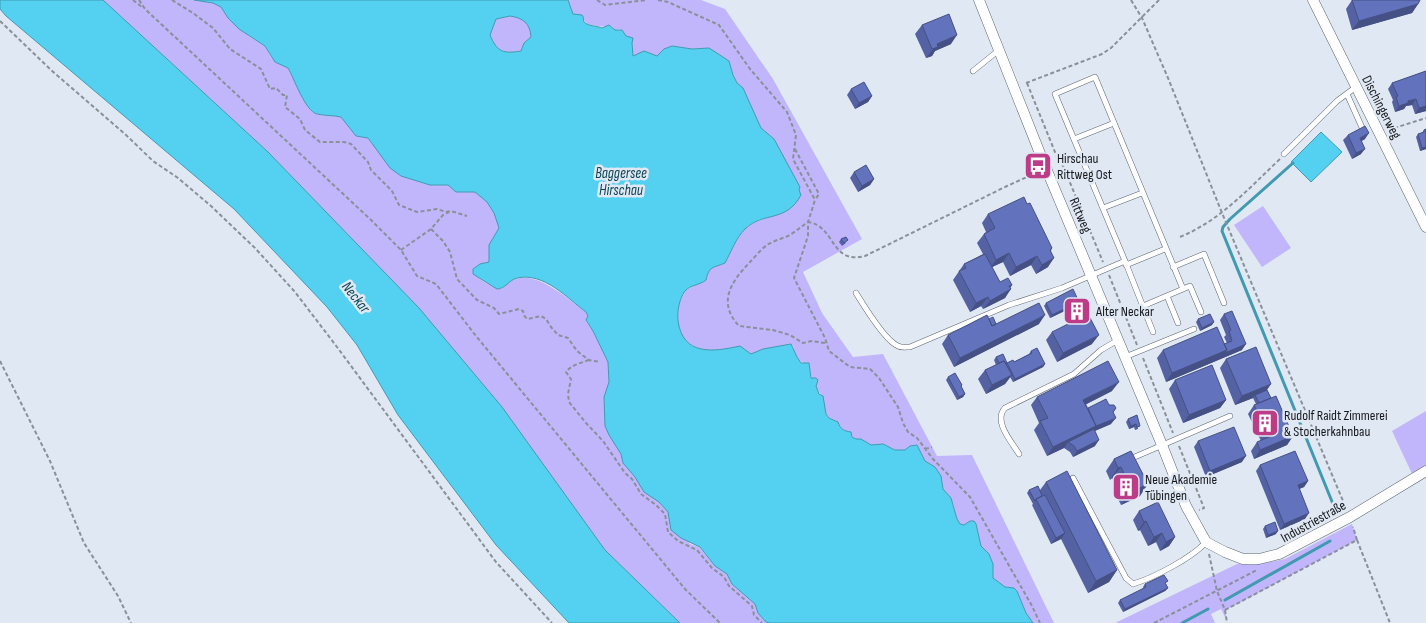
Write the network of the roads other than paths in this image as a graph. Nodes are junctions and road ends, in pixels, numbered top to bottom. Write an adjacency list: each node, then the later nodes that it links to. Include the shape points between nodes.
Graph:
1 (979, 0): 3 (street, Rittweg)
2 (1313, 0): 5 (street, Dischingerweg)
3 (999, 50): 4 (lane); 17 (street, Rittweg)
4 (973, 71)
5 (1356, 87): 6 (lane); 13 (street, Dischingerweg)
6 (1346, 94): 8 (lane); 10 (lane)
7 (1114, 123): 9 (lane); 9 (lane, via 1095,78 1055,94); 11 (lane)
8 (1366, 135)
9 (1074, 139): 12 (lane)
10 (1284, 154)
11 (1142, 193): 12 (lane); 14 (lane)
12 (1103, 208): 15 (lane)
13 (1426, 227)
14 (1165, 249): 15 (lane); 16 (lane)
15 (1126, 263): 17 (lane); 22 (lane)
16 (1173, 267): 18 (lane); 21 (lane, via 1204,254)
17 (1091, 275): 19 (lane, via 910,347 892,343); 27 (street, Rittweg)
18 (1183, 290): 20 (lane); 23 (lane, via 1190,286)
19 (856, 293)
20 (1167, 296): 22 (lane); 24 (lane)
21 (1224, 303)
22 (1143, 306): 26 (lane)
23 (1201, 312)
24 (1178, 323)
25 (1194, 329): 28 (lane)
26 (1153, 332)
27 (1118, 340): 28 (street, Rittweg); 31 (lane, via 1074,374 1000,412 1000,421)
28 (1125, 357): 30 (street, Rittweg)
29 (1230, 416): 30 (lane)
30 (1162, 445): 32 (lane); 35 (street, Rittweg, via 1190,514)
31 (1018, 454)
32 (1130, 459)
33 (1426, 471): 35 (street, Industriestraße, via 1350,517 1268,558 1243,559)
34 (1073, 478): 35 (lane, via 1126,578 1133,584 1181,560)
35 (1206, 542)

